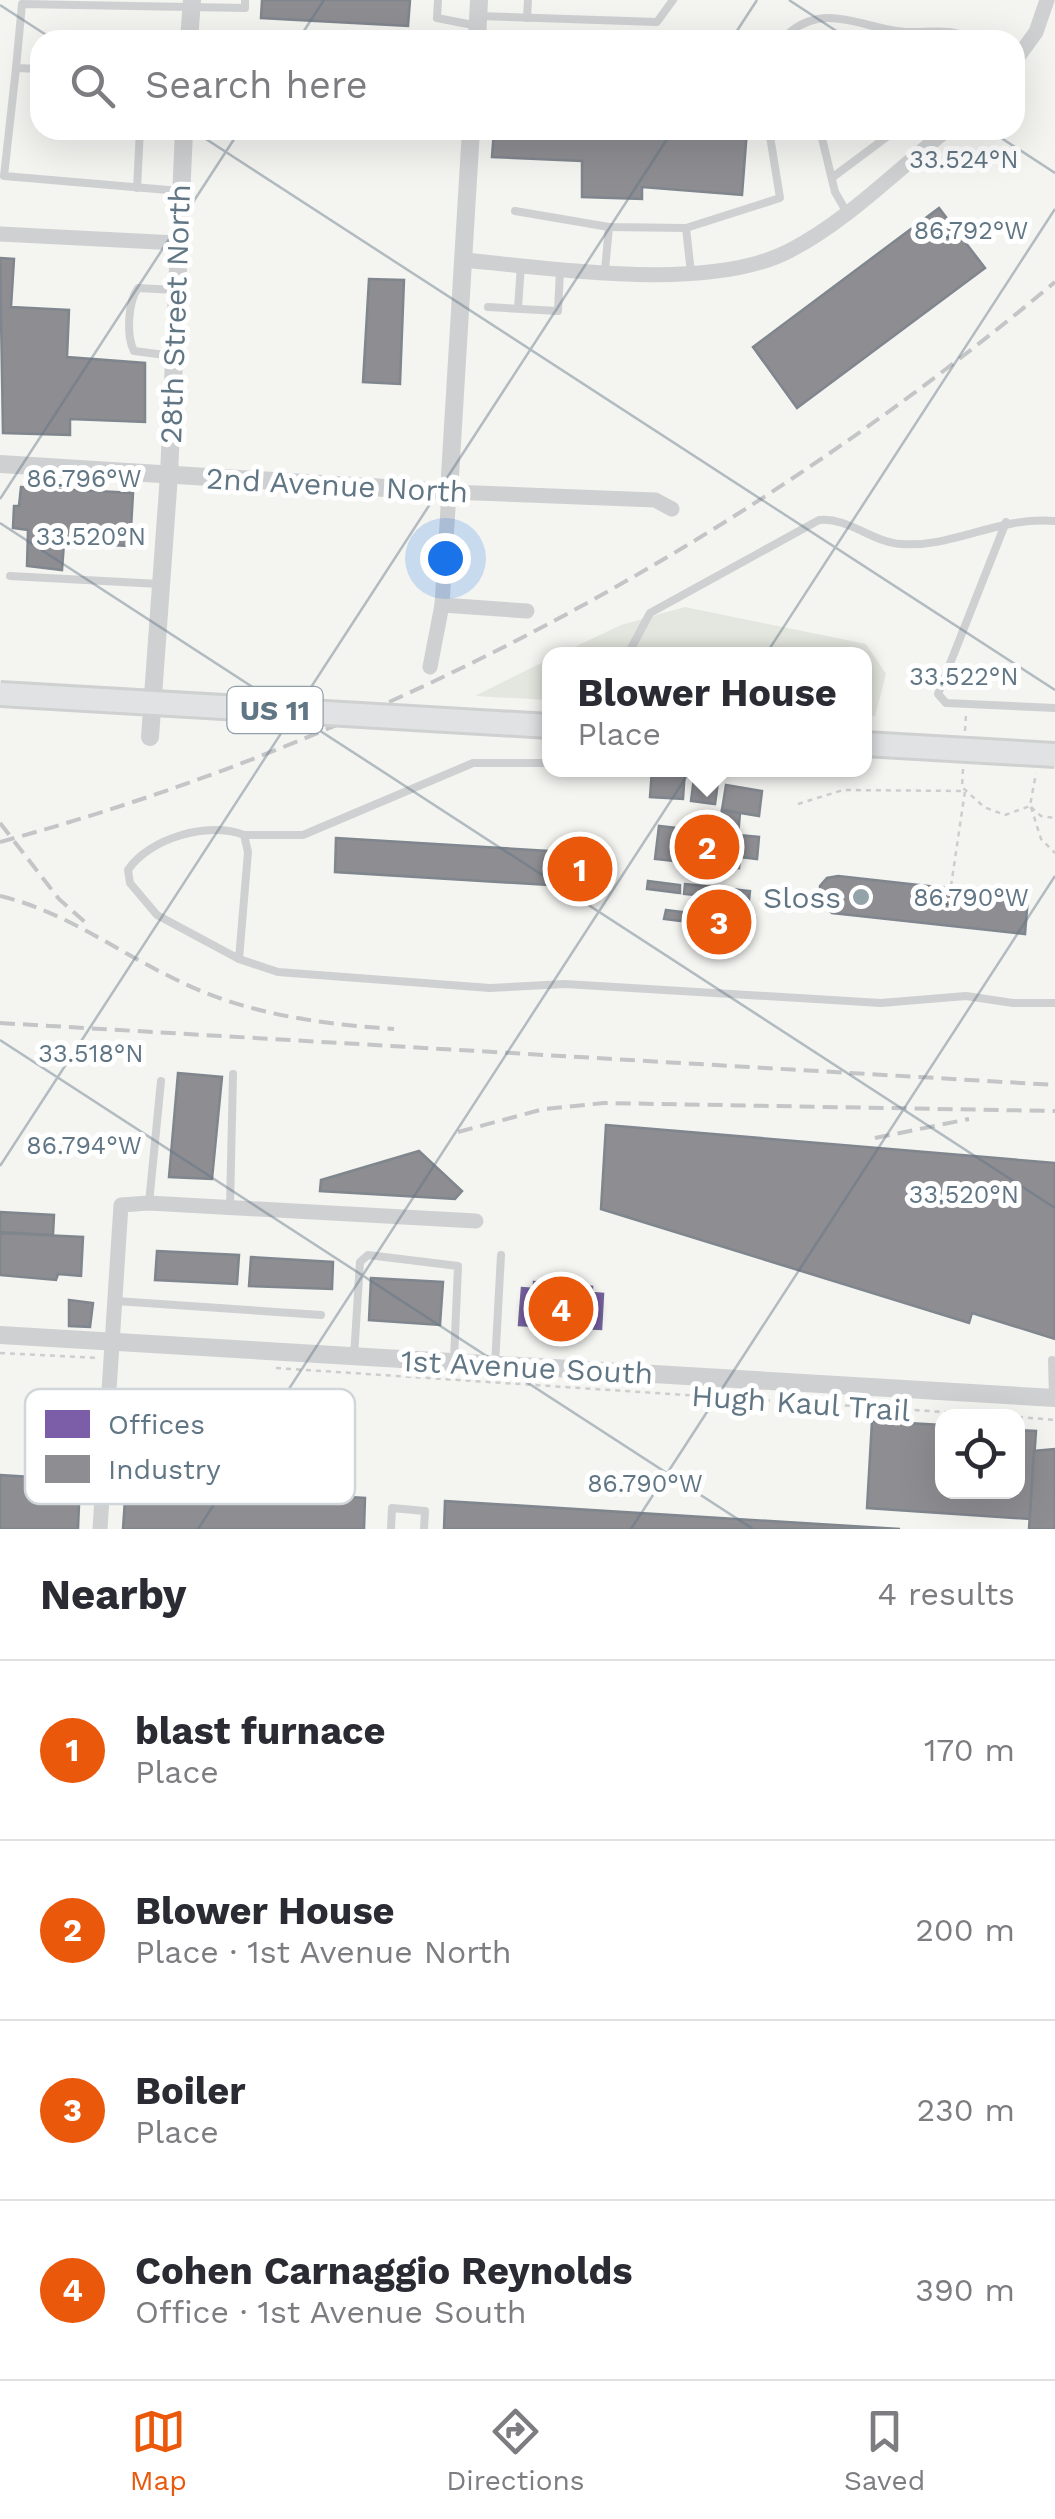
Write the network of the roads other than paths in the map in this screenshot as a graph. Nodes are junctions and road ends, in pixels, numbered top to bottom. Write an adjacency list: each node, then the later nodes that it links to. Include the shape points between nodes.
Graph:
1 (245, 0): 6 (lane, via 245,8)
2 (438, 0): 8 (lane, via 437,18)
3 (528, 0): 7 (lane)
4 (673, 0): 7 (lane, via 657,22)
5 (1047, 0): 12 (street)
6 (191, 5): 9 (street); 13 (lane, via 22,4)
7 (527, 18): 8 (lane)
8 (478, 20)
9 (189, 30)
10 (792, 30): 11 (lane, via 802,22 842,16)
11 (901, 30)
12 (1025, 47)
13 (16, 68): 14 (lane); 23 (lane, via 4,176)
14 (30, 69)
15 (139, 140): 23 (lane)
16 (183, 140): 24 (street, 28th Street North)
17 (471, 140): 31 (street)
18 (771, 140): 28 (lane, via 780,198)
19 (823, 140): 22 (lane)
20 (883, 140): 22 (lane)
21 (929, 140): 25 (street)
22 (833, 177): 25 (lane)
23 (136, 188): 24 (lane)
24 (180, 192): 30 (street, 28th Street North)
25 (846, 210): 35 (street, via 788,252)
26 (514, 211): 27 (lane)
27 (609, 227): 28 (lane); 34 (lane)
28 (686, 228): 35 (lane)
29 (0, 234): 30 (street)
30 (177, 243): 36 (street, 28th Street North)
31 (463, 260): 32 (street); 42 (street)
32 (521, 265): 33 (street); 38 (lane)
33 (561, 268): 34 (street); 38 (lane, via 558,311)
34 (605, 270): 35 (street)
35 (691, 274)
36 (175, 290): 39 (street, 28th Street North); 39 (lane, via 147,287 132,294 129,344 145,355)
37 (488, 306): 38 (lane)
38 (518, 308)
39 (173, 356): 41 (street, 28th Street North)
40 (0, 464): 41 (street, 2nd Avenue North)
41 (169, 475): 42 (street, 2nd Avenue North); 47 (street, 28th Street North)
42 (448, 492): 43 (street, 2nd Avenue North, via 654,500); 48 (street)
43 (672, 509)
44 (1055, 521): 45 (lane)
45 (1006, 522): 50 (lane, via 929,543 898,544 833,518 819,520 650,613); 53 (lane, via 938,694 946,703)
46 (10, 576): 47 (lane)
47 (162, 584): 55 (street, 28th Street North)
48 (442, 604): 49 (street); 51 (street)
49 (527, 610)
50 (631, 647)
51 (430, 667)
52 (0, 694): 54 (main road, US 11, bridge)
53 (1055, 708)
54 (542, 726)
55 (150, 737)
56 (872, 745): 57 (main road, bridge)
57 (1047, 759)
58 (542, 763): 59 (lane, via 473,763 303,835)
59 (244, 835): 60 (lane); 60 (lane, via 208,828 146,850 128,870 130,883 157,915)
60 (239, 959): 61 (lane, via 278,972 490,988 565,984 881,1003 966,996)
61 (1055, 1003)
62 (233, 1074): 65 (lane)
63 (162, 1081): 64 (lane)
64 (150, 1203): 65 (street); 68 (street, via 121,1206)
65 (230, 1210): 66 (street)
66 (476, 1222)
67 (500, 1254): 75 (lane)
68 (116, 1301): 69 (lane); 71 (street)
69 (321, 1315)
70 (0, 1335): 71 (street, 1st Avenue South)
71 (113, 1350): 72 (street, 1st Avenue South); 76 (street)
72 (354, 1357): 74 (street, 1st Avenue South); 74 (lane, via 360,1262 368,1255 458,1266)
73 (1052, 1360): 77 (lane)
74 (454, 1363): 75 (street, 1st Avenue South)
75 (495, 1365): 77 (street, 1st Avenue South)
76 (109, 1389)
77 (1054, 1398)
78 (101, 1504): 79 (street)
79 (100, 1529)
80 (391, 1529): 81 (lane, via 392,1508 425,1511)
81 (424, 1529)

